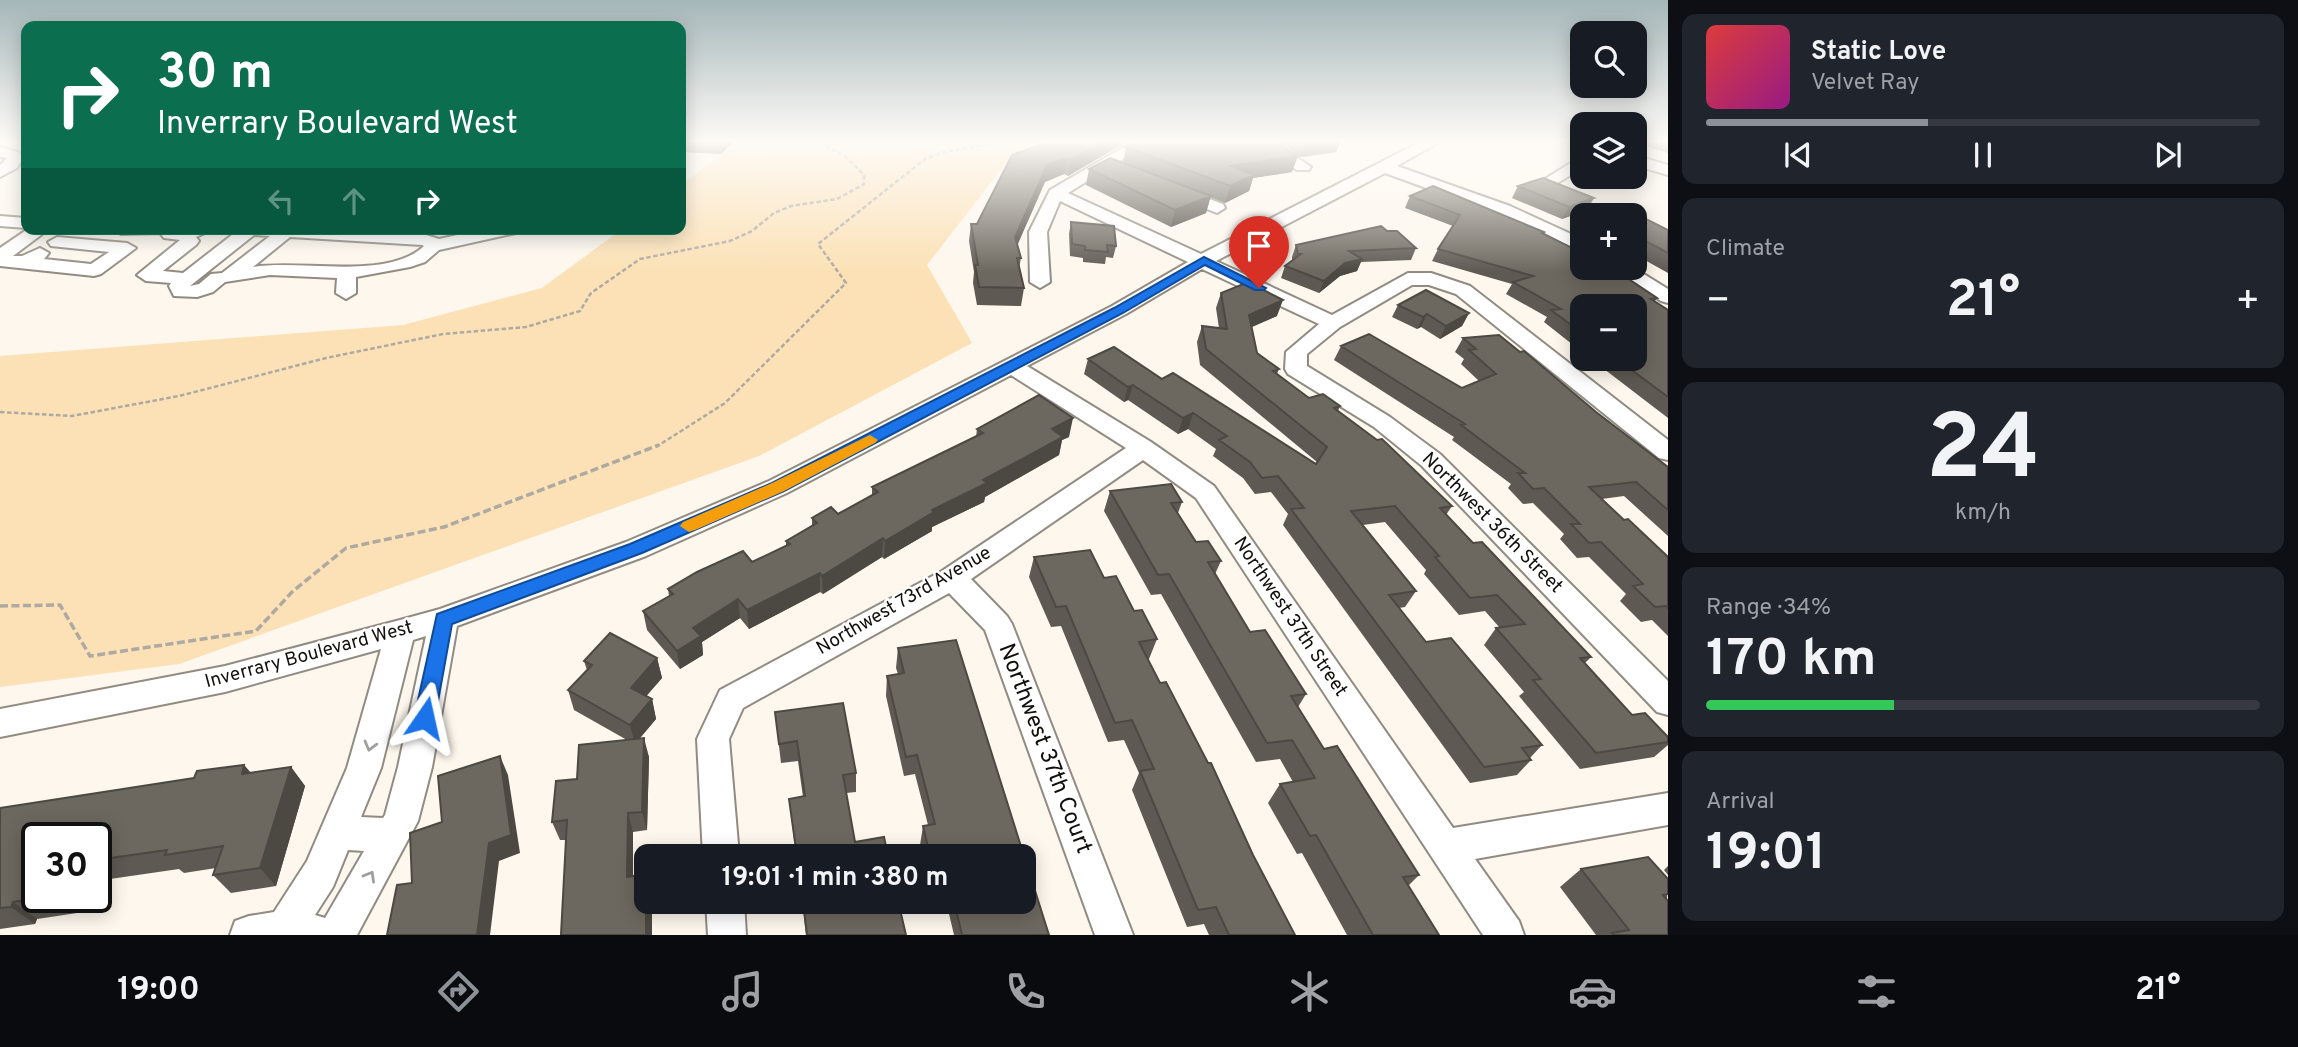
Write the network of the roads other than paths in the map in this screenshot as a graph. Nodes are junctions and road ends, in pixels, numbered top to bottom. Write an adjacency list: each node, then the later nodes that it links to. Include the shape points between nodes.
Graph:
1 (1070, 185): 5 (street)
2 (1353, 185): 23 (street, Inverrary Boulevard West)
3 (1433, 185): 19 (street)
4 (1167, 188): 6 (street)
5 (1056, 193): 23 (street); 31 (street, via 1038,232)
6 (1217, 208)
7 (3, 223): 8 (street)
8 (21, 223)
9 (32, 235): 22 (street)
10 (67, 235): 20 (street)
11 (186, 235): 29 (street, via 190,242 146,275)
12 (240, 235): 29 (street)
13 (281, 235): 28 (street)
14 (312, 235): 25 (street)
15 (351, 235): 27 (street)
16 (362, 235): 18 (street)
17 (475, 235): 21 (street)
18 (393, 238): 21 (street, via 426,240); 26 (street)
19 (1570, 240)
20 (57, 242): 24 (street); 24 (street, via 127,248 94,270)
21 (433, 246): 26 (street, via 414,261)
22 (2, 257): 24 (street)
23 (1204, 260): 34 (street); 35 (street, Inverrary Boulevard West)
24 (26, 262)
25 (274, 271): 27 (street); 28 (street)
26 (353, 271): 27 (street); 32 (street)
27 (313, 272)
28 (223, 278): 29 (street, via 203,290 181,292 179,286)
29 (187, 279)
30 (1641, 280): 33 (street)
31 (1040, 282)
32 (346, 293)
33 (1668, 297)
34 (1334, 323): 37 (street, via 1408,279 1431,279 1463,290); 41 (street, Northwest 36th Street, via 1297,352 1296,369 1382,422 1431,460)
35 (1011, 366): 36 (street, Northwest 37th Street); 39 (street, Inverrary Boulevard West, via 778,487 636,549)
36 (1143, 448): 38 (street, Northwest 73rd Avenue); 47 (street, Northwest 37th Street, via 1205,492)
37 (1668, 452)
38 (953, 578): 46 (street, Northwest 73rd Avenue, via 731,699 713,739); 52 (street, Northwest 37th Court, via 997,624)
39 (444, 619): 40 (street, Inverrary Boulevard West); 45 (street, via 415,767 401,821)
40 (400, 632): 42 (street, Inverrary Boulevard West, via 225,678); 44 (street, one-way to 44, via 364,768)
41 (1668, 702)
42 (0, 723)
43 (1668, 808): 47 (street)
44 (338, 832): 45 (street); 49 (street, via 320,874)
45 (392, 836): 50 (street, one-way to 45)
46 (721, 844)
47 (1446, 847): 53 (street, Northwest 37th Street)
48 (726, 914): 51 (street)
49 (284, 933)
50 (336, 935)
51 (727, 935)
52 (1114, 935)
53 (1504, 935)

